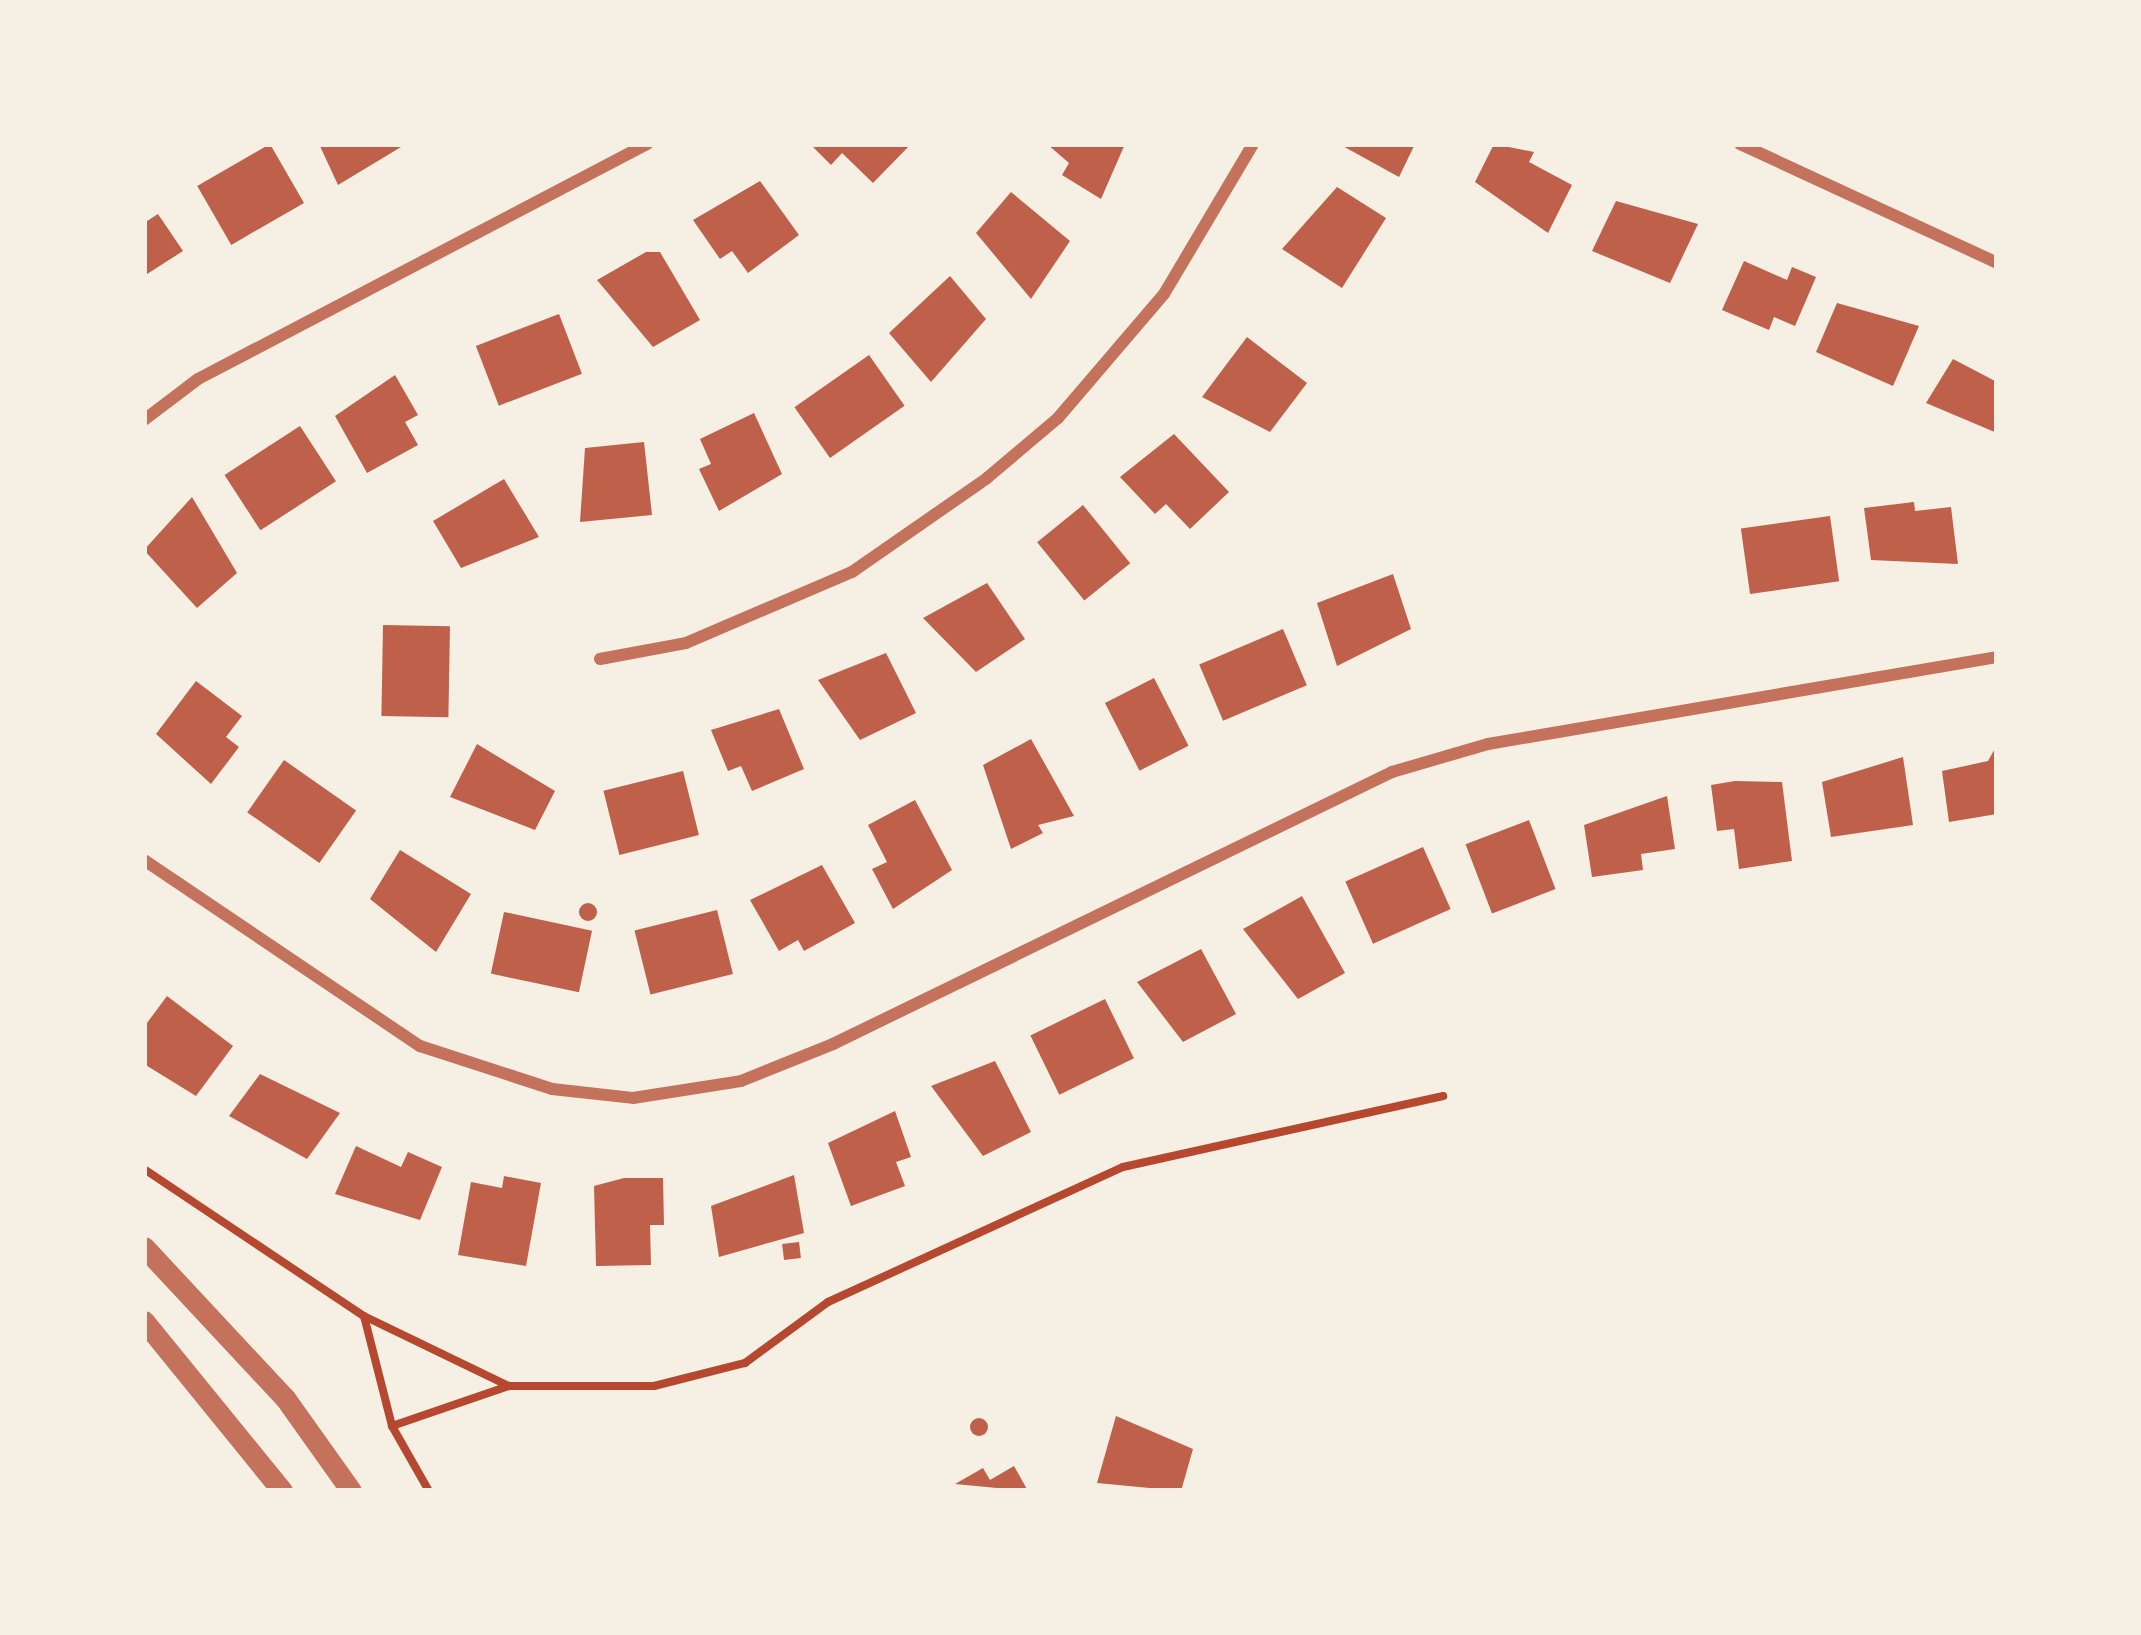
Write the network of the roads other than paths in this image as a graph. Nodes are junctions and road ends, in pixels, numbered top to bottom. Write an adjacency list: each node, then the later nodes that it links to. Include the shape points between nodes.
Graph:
1 (647, 144): 5 (street, via 197,379)
2 (1253, 144): 7 (street, via 1165,294 1058,418 986,478 813,590 686,643)
3 (1740, 144): 4 (street)
4 (1997, 263)
5 (144, 420)
6 (1997, 657): 8 (street, via 1488,744 1392,772 833,1044 741,1081 634,1098 552,1089 420,1046)
7 (600, 659)
8 (144, 860)
9 (144, 1247): 12 (street, via 285,1398)
10 (144, 1321): 11 (street)
11 (281, 1491)
12 (351, 1491)

